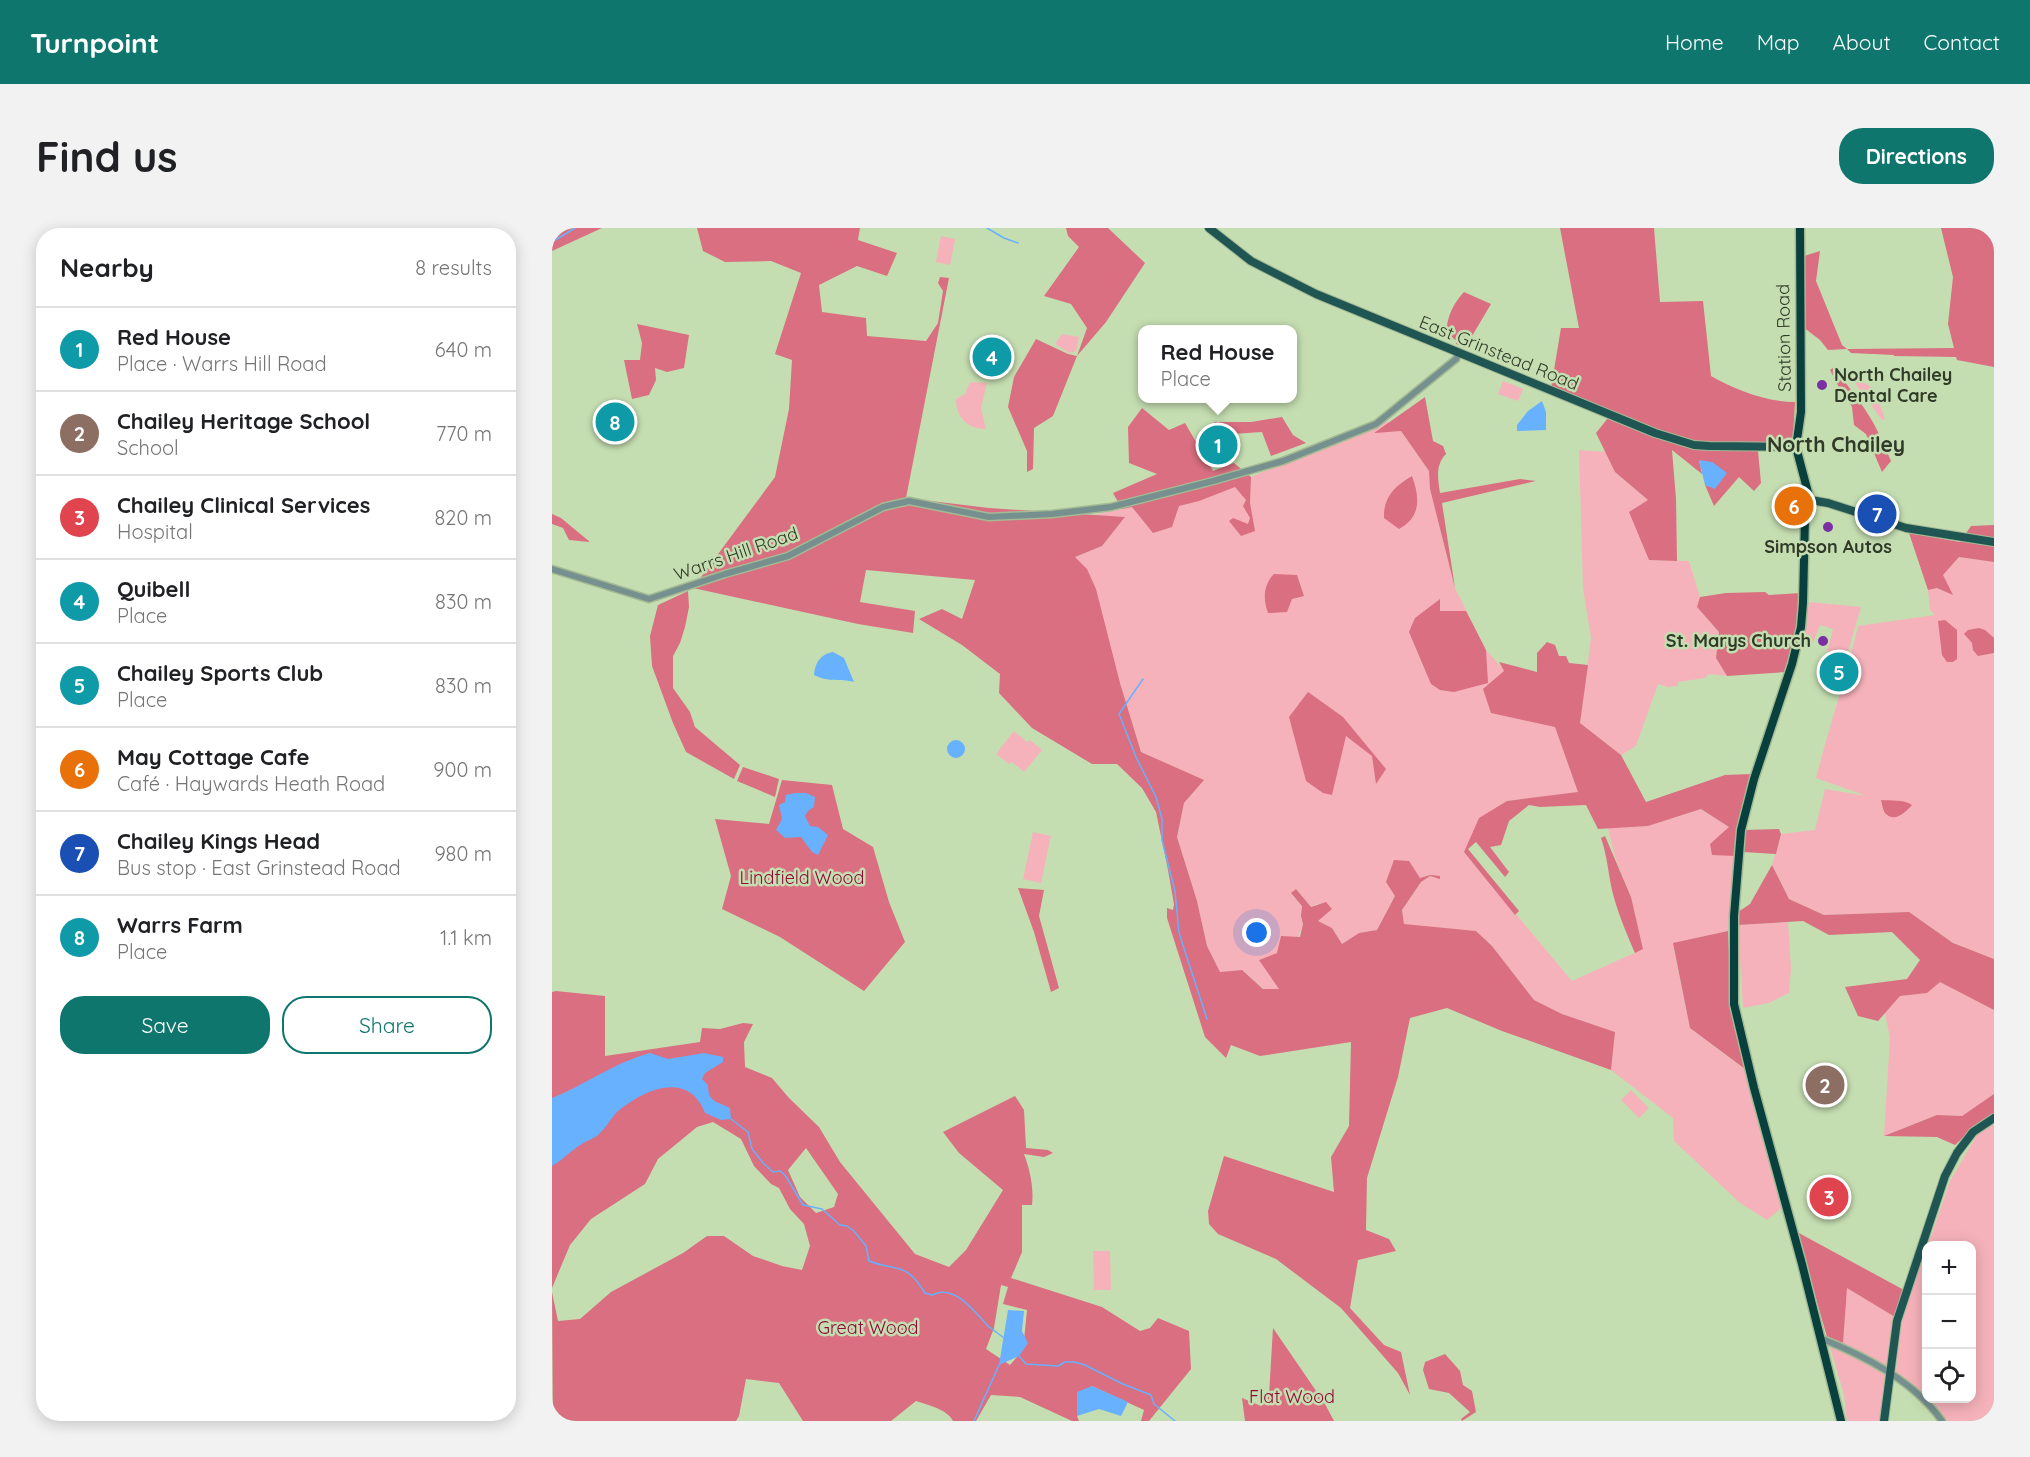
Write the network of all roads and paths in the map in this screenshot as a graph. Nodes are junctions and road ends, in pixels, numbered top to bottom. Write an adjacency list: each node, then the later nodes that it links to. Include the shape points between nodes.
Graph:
1 (1209, 228): 3 (main road, East Grinstead Road, via 1251,261 1283,278)
2 (1800, 228): 4 (highway, Station Road, via 1802,412)
3 (1459, 352): 4 (main road, East Grinstead Road, via 1655,433 1694,445); 7 (street, Warrs Hill Road, via 1456,359 1376,424 1284,461 1111,507 989,517 909,501 883,507 788,556 650,600)
4 (1796, 447): 5 (highway)
5 (1810, 500): 6 (main road, via 1906,528); 9 (highway, via 1805,517 1801,627 1741,830 1734,916 1734,1004)
6 (1994, 542)
7 (552, 569)
8 (1994, 1118): 10 (main road, via 1973,1132 1945,1176 1897,1321)
9 (1821, 1338): 10 (street); 11 (highway)
10 (1890, 1374): 12 (main road); 13 (street, via 1925,1401)
11 (1841, 1421)
12 (1884, 1421)
13 (1942, 1421)

